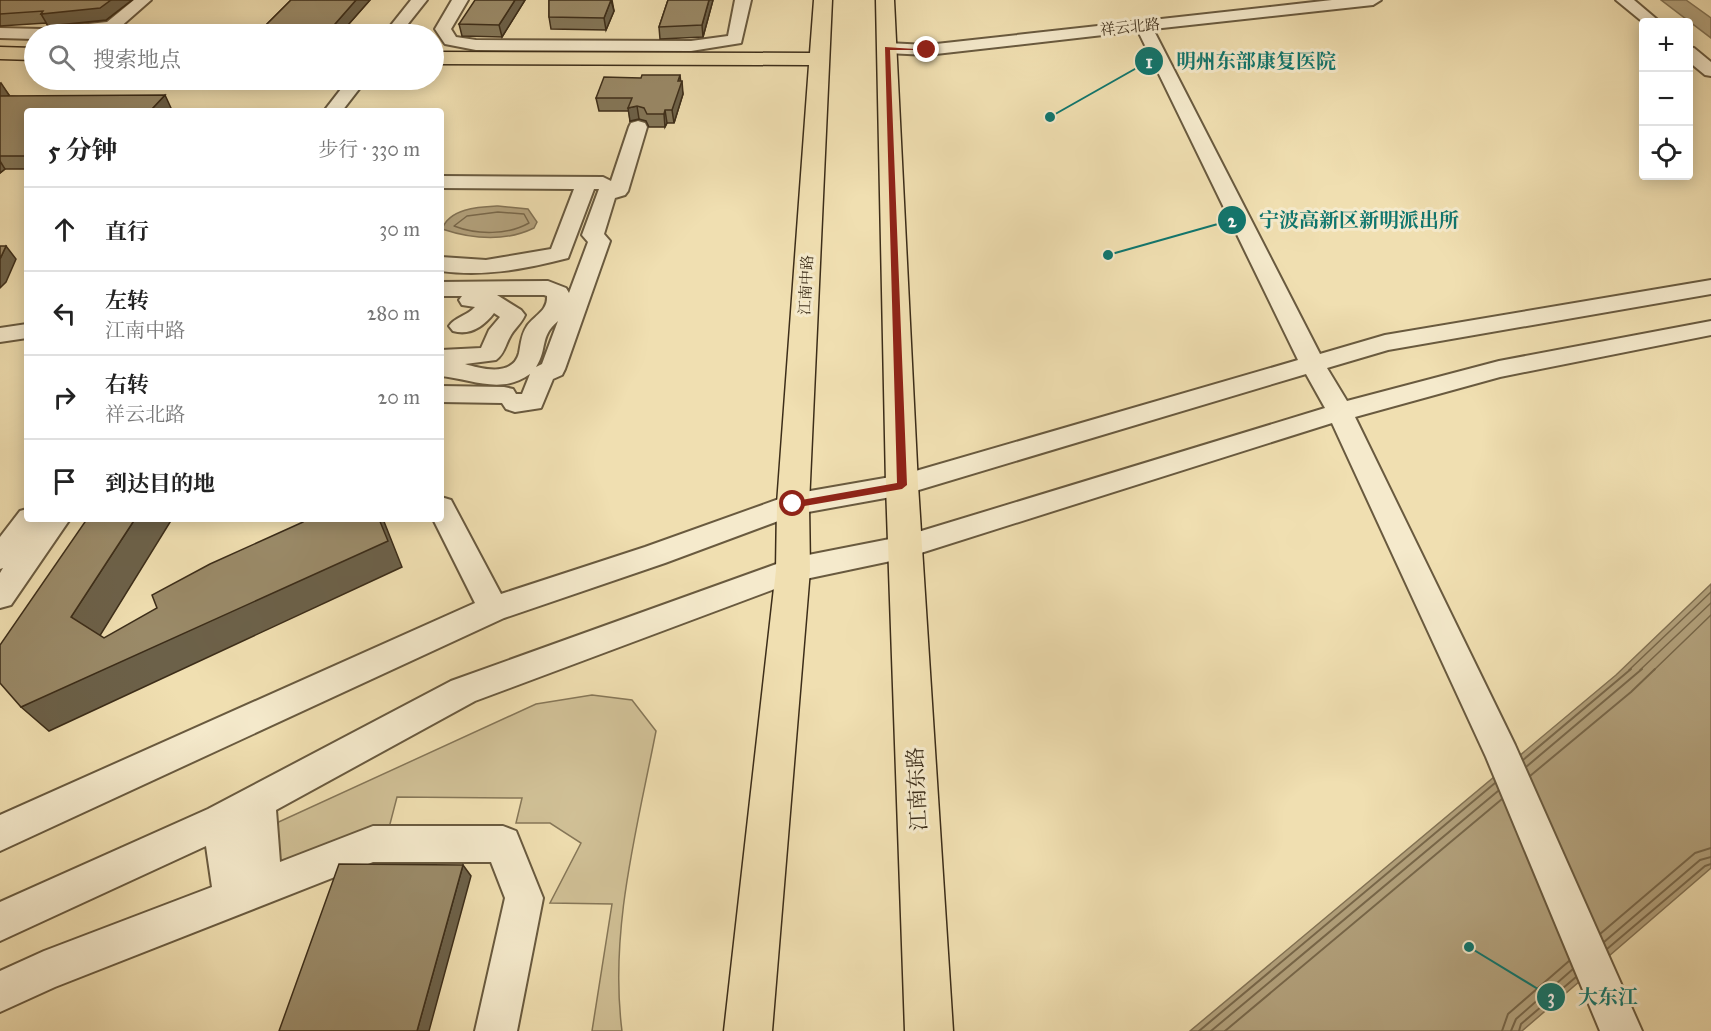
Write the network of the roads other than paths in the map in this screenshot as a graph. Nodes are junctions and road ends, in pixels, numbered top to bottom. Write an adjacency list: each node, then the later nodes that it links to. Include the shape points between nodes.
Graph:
1 (143, 0): 11 (street)
2 (419, 0): 12 (street)
3 (428, 0): 13 (street)
4 (460, 0): 15 (street)
5 (743, 0): 16 (street, via 735,40 714,44 476,45 451,41)
6 (823, 0): 25 (main road, 江南中路)
7 (885, 0): 20 (main road)
8 (1373, 0): 14 (street, 祥云北路)
9 (1624, 0): 10 (street)
10 (1647, 18)
11 (114, 24)
12 (400, 24)
13 (411, 24)
14 (1143, 26): 20 (street, 祥云北路, via 927,50); 46 (street)
15 (444, 27)
16 (444, 30)
17 (0, 33): 18 (street)
18 (24, 34)
19 (24, 45): 21 (street)
20 (887, 48): 50 (main road)
21 (7, 53): 22 (main road)
22 (24, 54)
23 (1693, 55): 26 (street)
24 (444, 58): 25 (main road)
25 (819, 59): 51 (main road, 江南中路)
26 (1711, 71)
27 (349, 90): 29 (street)
28 (364, 90): 30 (street)
29 (335, 108)
30 (351, 108)
31 (638, 127): 34 (street)
32 (444, 182): 33 (street)
33 (586, 183): 34 (street); 36 (street, via 560,253 481,269)
34 (613, 188): 35 (street, via 595,193); 48 (street, via 593,235 599,241 553,369 542,374 532,402 513,408 519,395)
35 (572, 256)
36 (444, 264)
37 (1711, 287): 46 (street, via 1386,344)
38 (444, 289): 47 (street, via 548,288 558,293 560,303 536,330 530,358 504,379)
39 (492, 301): 40 (street); 41 (street, via 477,319); 45 (street, via 513,315 493,350 487,355)
40 (444, 304)
41 (461, 326)
42 (1711, 328): 49 (street, via 1499,369)
43 (24, 332): 44 (street)
44 (0, 335)
45 (444, 358)
46 (1313, 365): 49 (street); 50 (street)
47 (444, 368)
48 (444, 394)
49 (1340, 412): 55 (street); 69 (street, via 1503,756)
50 (902, 485): 51 (street); 55 (main road)
51 (793, 504): 57 (main road, 江南中路); 59 (street)
52 (444, 513): 59 (street)
53 (28, 522): 56 (street)
54 (54, 522): 58 (street)
55 (905, 547): 57 (street); 68 (main road, 江南东路)
56 (0, 558)
57 (793, 570): 60 (street, via 463,691); 67 (main road)
58 (0, 596)
59 (493, 609): 62 (street)
60 (258, 802): 61 (street); 63 (street)
61 (221, 821): 63 (street); 64 (street)
62 (0, 834)
63 (247, 892): 65 (street); 66 (street, via 373,843 503,843 524,898)
64 (0, 922)
65 (0, 992)
66 (496, 1031)
67 (748, 1031)
68 (929, 1031)
69 (1621, 1031)

